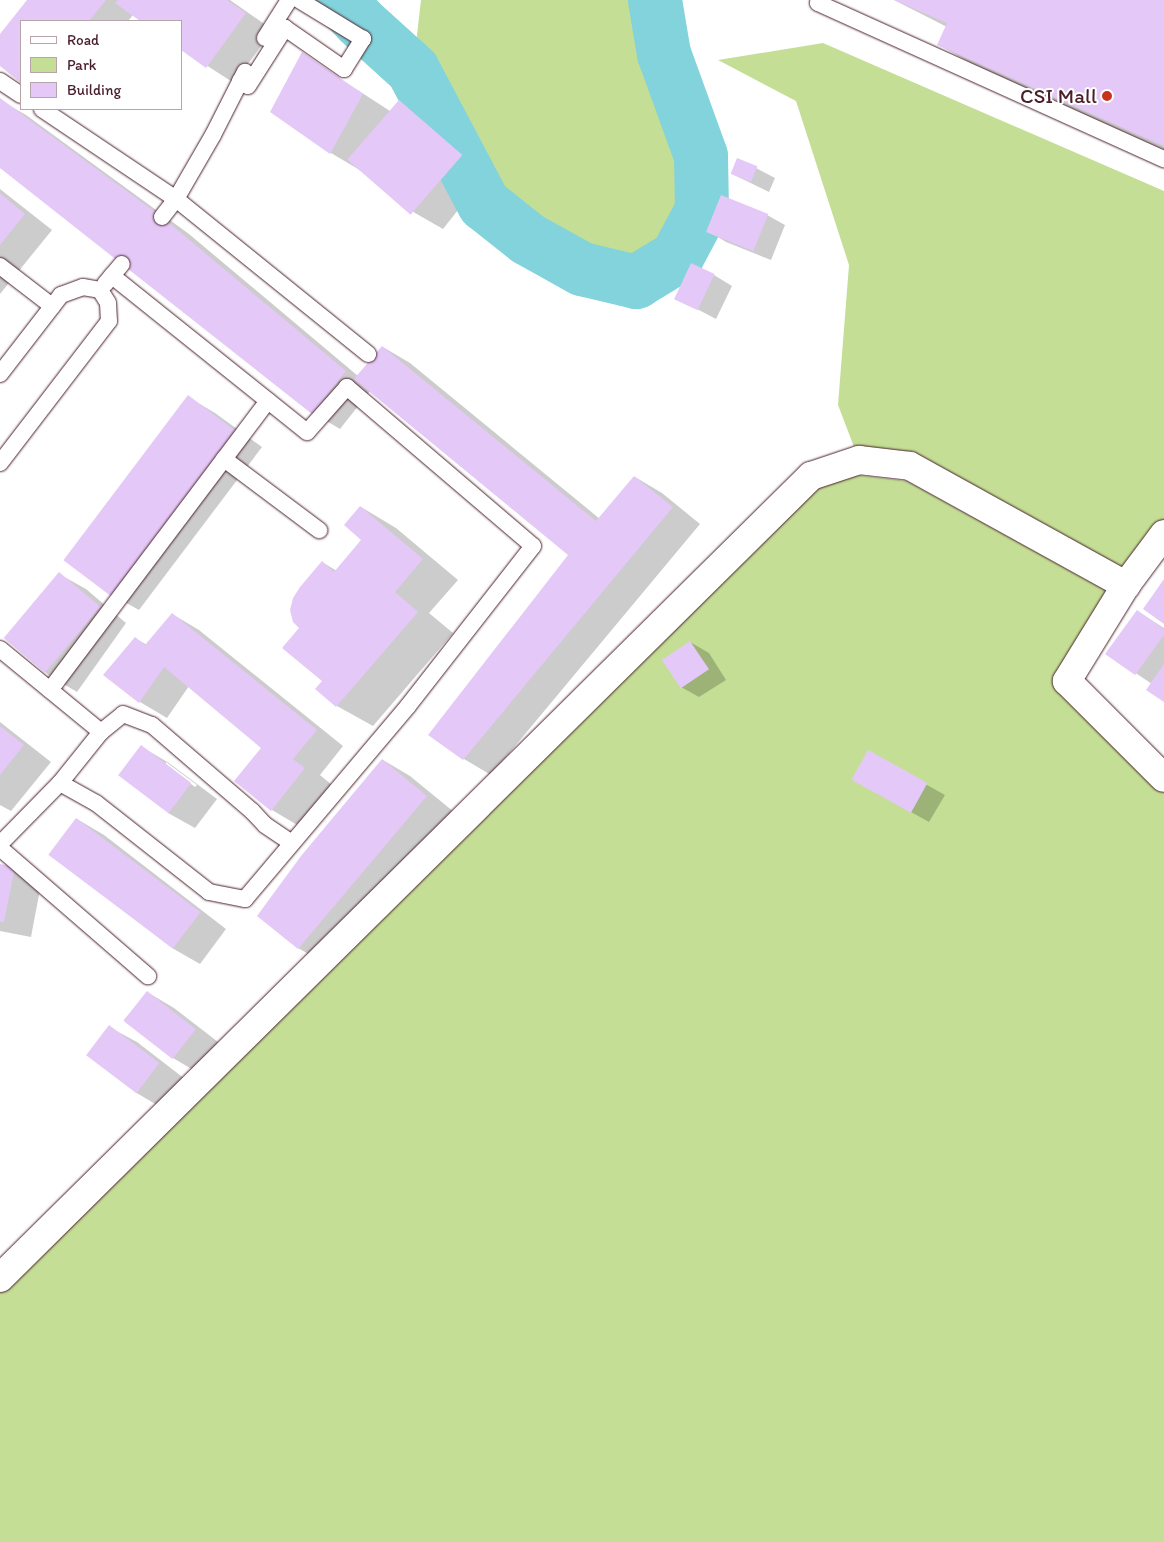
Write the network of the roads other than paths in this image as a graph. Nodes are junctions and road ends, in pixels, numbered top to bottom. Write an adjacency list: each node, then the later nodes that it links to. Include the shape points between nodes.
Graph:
1 (289, 0): 5 (lane)
2 (299, 0): 5 (lane, via 363,39 344,69 285,28 248,86)
3 (820, 0): 8 (lane, via 818,3)
4 (0, 81): 6 (lane)
5 (240, 82): 9 (lane)
6 (20, 94)
7 (43, 110): 9 (lane)
8 (1164, 159)
9 (176, 199): 10 (lane); 14 (lane)
10 (162, 217)
11 (0, 266): 13 (lane)
12 (100, 290): 13 (lane, via 83,286 62,295); 16 (lane, via 117,270); 18 (lane, via 108,303 109,321)
13 (52, 306): 15 (lane)
14 (368, 354)
15 (0, 374)
16 (268, 401): 17 (lane); 27 (lane, via 307,432 347,387 533,546 408,706)
17 (224, 459): 19 (lane); 23 (lane)
18 (0, 463)
19 (319, 530)
20 (1164, 534): 21 (street)
21 (1126, 585): 25 (street, via 1067,680); 31 (street, via 910,466 859,460 811,476)
22 (0, 649): 23 (lane)
23 (50, 690): 24 (lane)
24 (102, 732): 26 (lane); 27 (lane, via 123,714 152,725 265,825)
25 (1164, 778)
26 (60, 783): 27 (lane, via 96,803 209,892 245,898); 28 (lane)
27 (292, 843)
28 (0, 844)
29 (0, 848): 30 (lane)
30 (148, 976)
31 (0, 1278)

